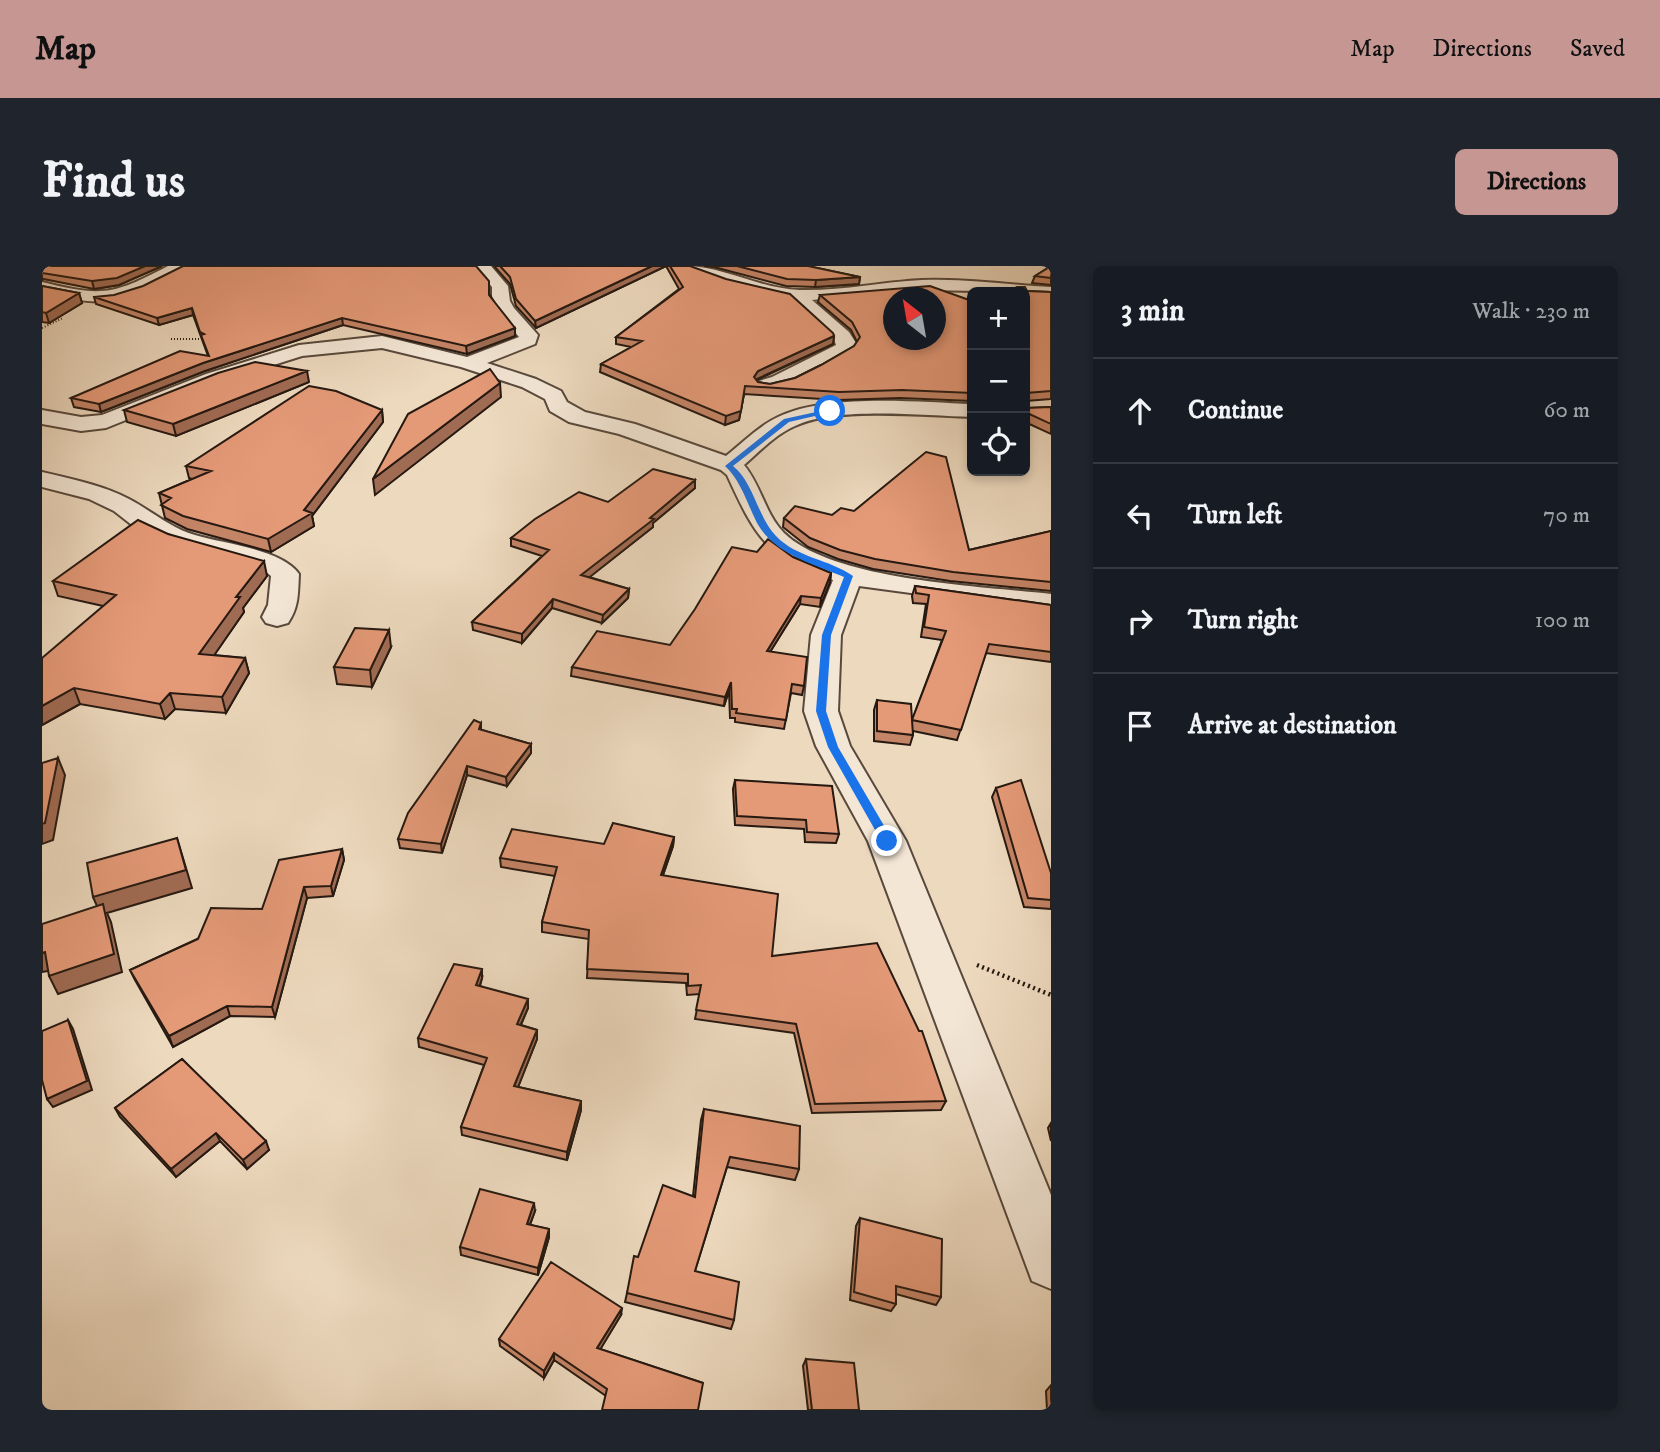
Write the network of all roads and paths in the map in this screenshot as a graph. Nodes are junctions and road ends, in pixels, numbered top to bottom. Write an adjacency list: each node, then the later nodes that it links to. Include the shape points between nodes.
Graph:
1 (180, 266): 6 (street, via 139,290 102,299)
2 (482, 266): 9 (street, via 496,279 507,311 529,334 528,340)
3 (693, 266): 5 (street)
4 (765, 270): 5 (street)
5 (732, 280): 8 (street)
6 (42, 287)
7 (1051, 292): 8 (street, via 924,285 841,295)
8 (796, 295): 10 (street, via 846,343)
9 (468, 363): 12 (street, via 382,342 330,345 213,377 106,421 81,424); 13 (street, via 545,389 554,395 558,406 577,417 639,433)
10 (766, 385)
11 (967, 410): 13 (street, via 830,411 802,416 787,420)
12 (42, 417)
13 (729, 466): 15 (street, via 737,472 763,525 775,539 788,550)
14 (42, 479): 17 (street, via 98,494 182,540 275,565 285,574 283,605)
15 (849, 576): 16 (street); 18 (street, via 826,635 821,711 833,747 887,841)
16 (1051, 603)
17 (277, 617)
18 (927, 944): 19 (path); 20 (street)
19 (1051, 995)
20 (1051, 1262)

